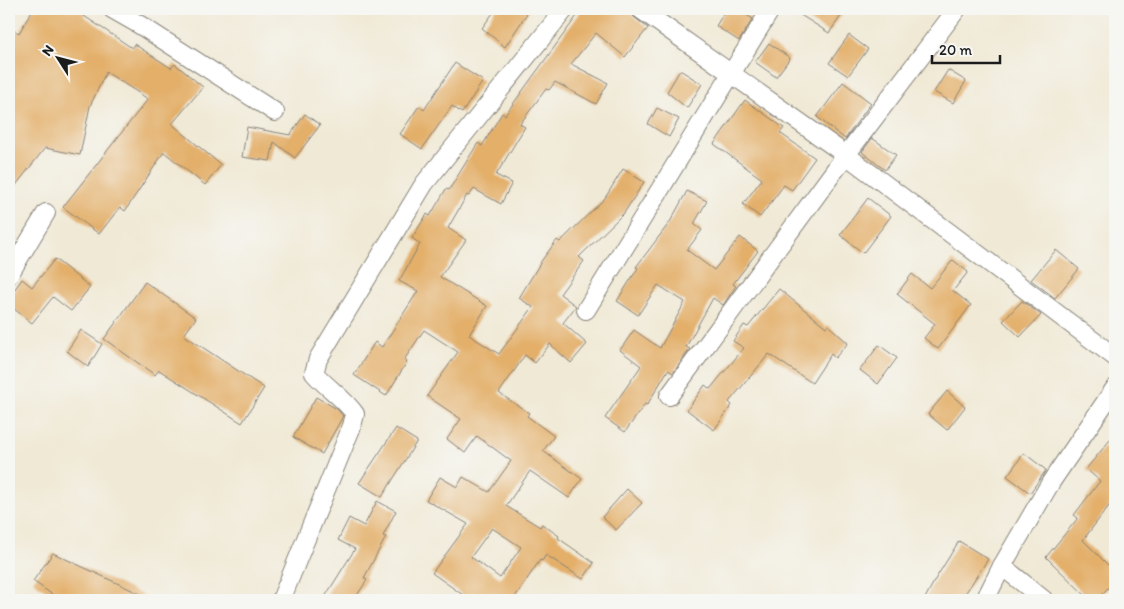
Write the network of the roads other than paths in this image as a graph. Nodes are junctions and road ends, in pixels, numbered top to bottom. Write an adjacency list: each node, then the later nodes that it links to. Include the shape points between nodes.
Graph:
1 (112, 9): 7 (street)
2 (565, 9): 16 (street, via 424,184 318,359 314,373 347,402 355,414)
3 (640, 9): 6 (street)
4 (772, 9): 6 (street)
5 (957, 9): 8 (street)
6 (731, 75): 8 (street); 11 (street)
7 (275, 112)
8 (846, 155): 12 (street); 14 (street)
9 (46, 213): 10 (street)
10 (9, 275)
11 (586, 310)
12 (1115, 357)
13 (1115, 388): 15 (street, via 1051,482)
14 (669, 396)
15 (1002, 566): 17 (street); 18 (street)
16 (281, 600)
17 (985, 600)
18 (1044, 600)

